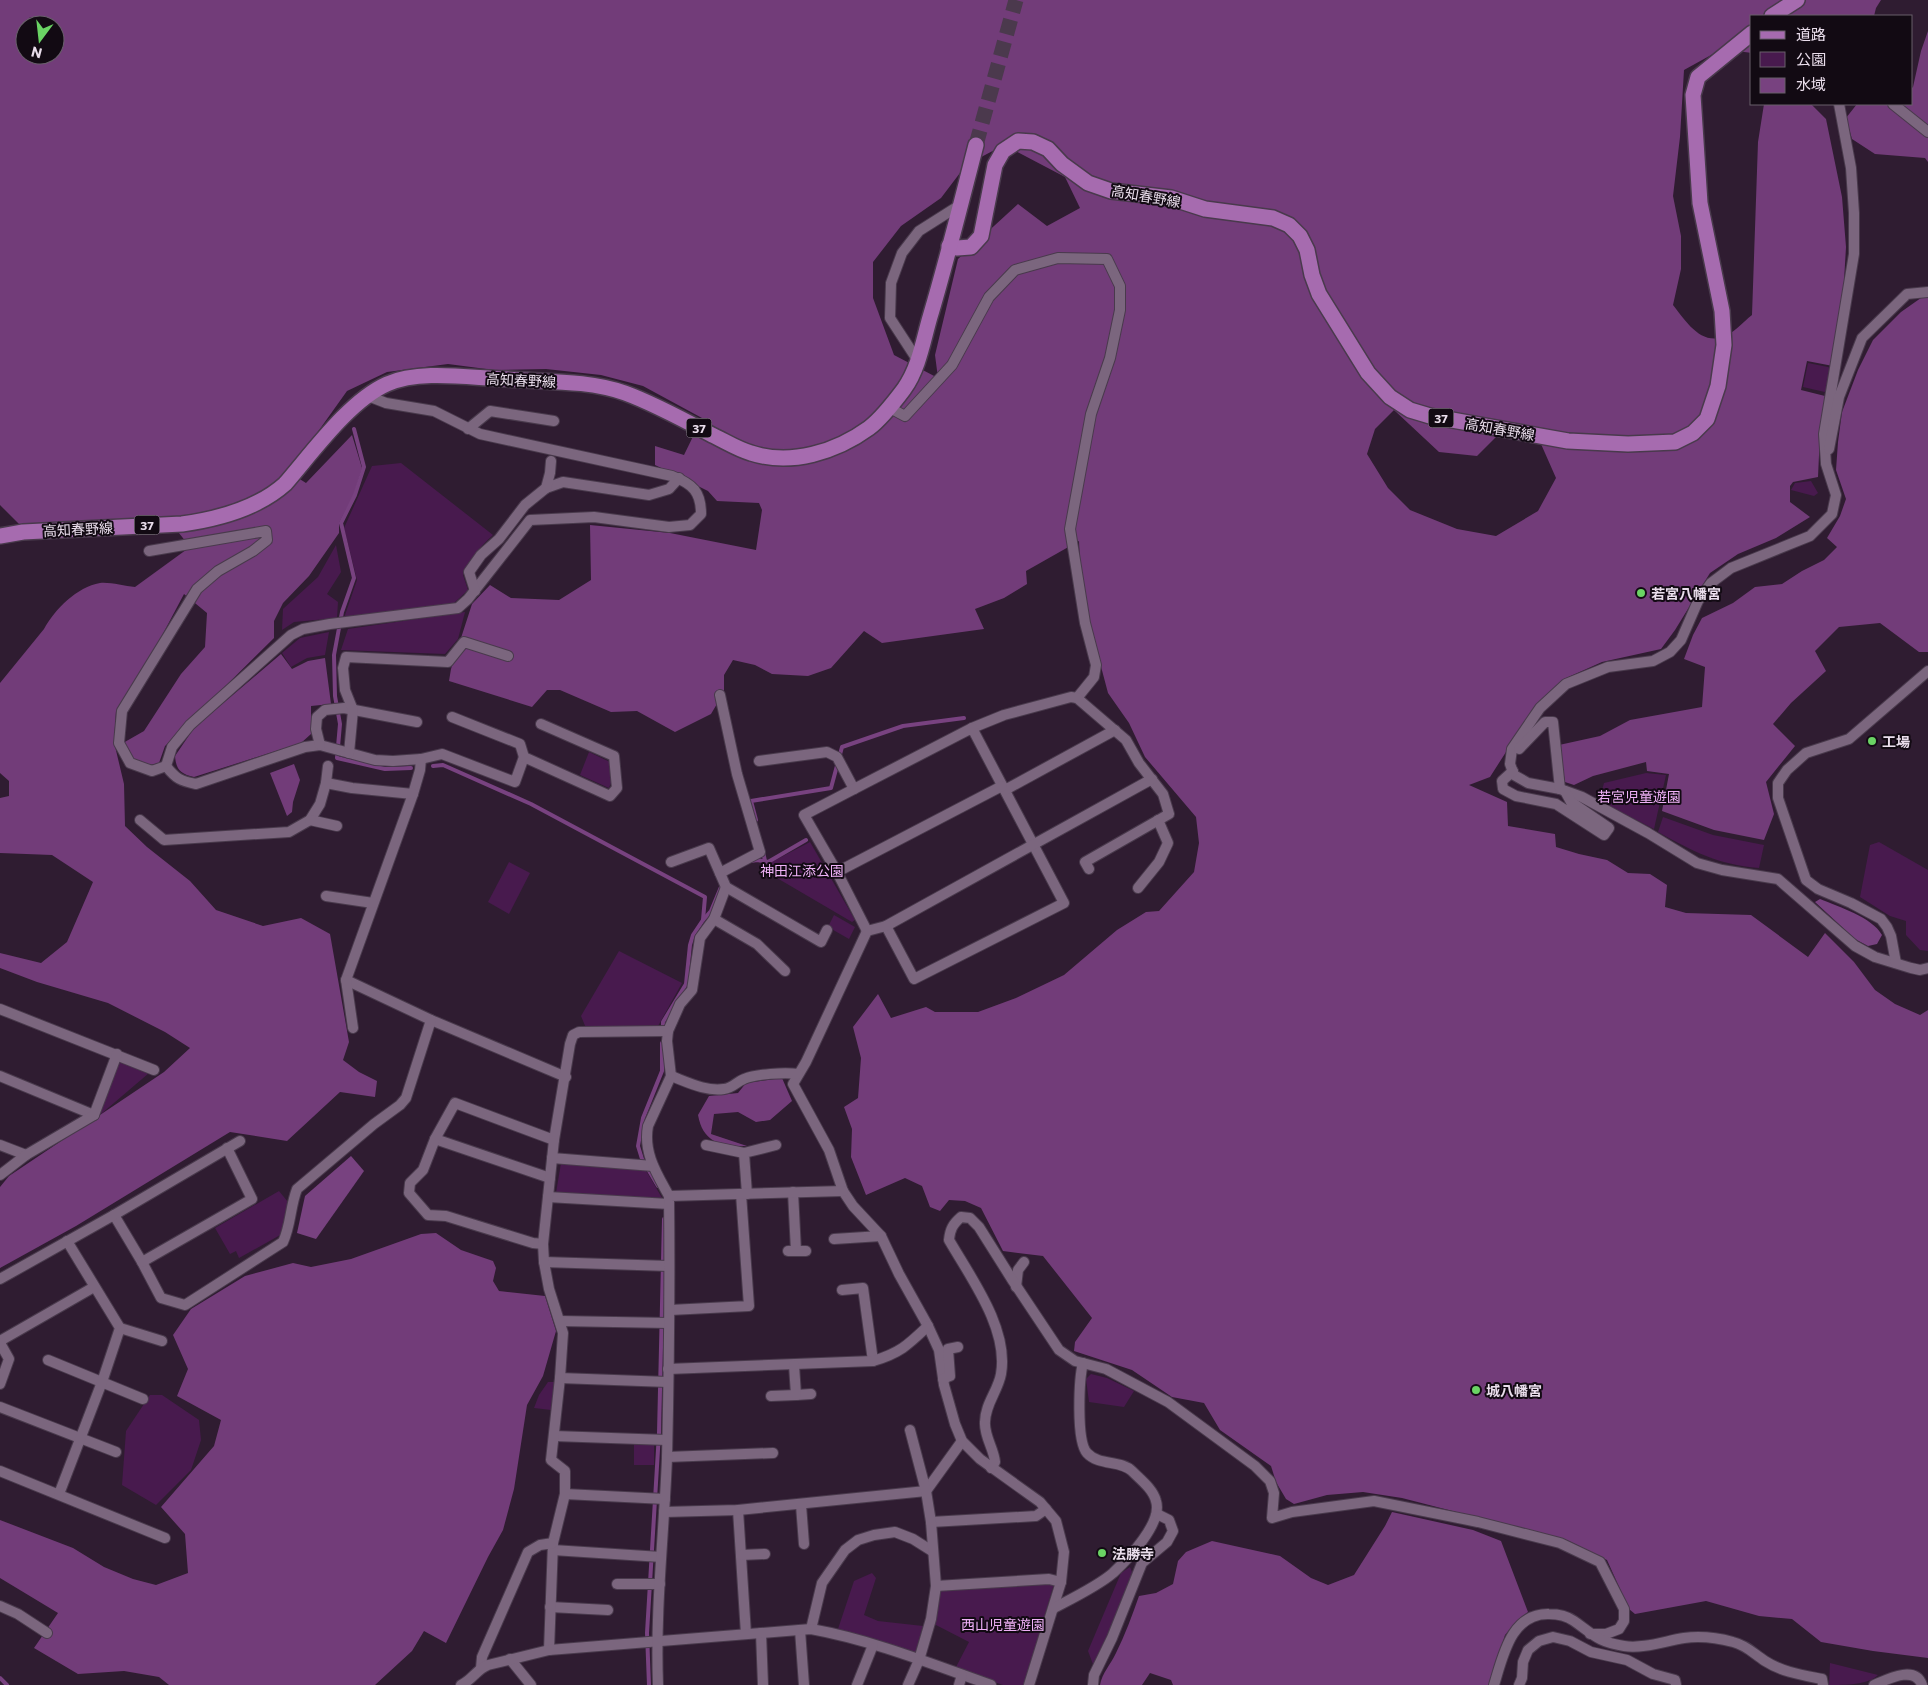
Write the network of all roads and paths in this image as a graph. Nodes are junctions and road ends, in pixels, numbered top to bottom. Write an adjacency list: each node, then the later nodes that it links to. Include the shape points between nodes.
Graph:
1 (1797, 0): 2 (main road)
2 (1774, 15)
3 (1750, 35): 9 (main road, 高知春野線 / 37, via 1698,77 1694,95 1700,203 1722,311 1724,345 1718,386 1707,419 1693,433 1675,442 1568,441 1410,410 1390,397 1368,373 1319,294 1307,250 1289,225 1273,218 1205,210 1171,198 1111,191 1088,183 1048,149 1033,142 1018,141 1003,152 994,165 981,236 971,247)
4 (1839, 105): 17 (street, via 1852,168 1854,254 1824,434)
5 (1894, 105): 6 (street)
6 (1928, 132)
7 (976, 146): 8 (main road, 高知春野線 / 37)
8 (960, 205): 9 (main road, 高知春野線 / 37); 11 (street, via 919,231 902,252 891,283 890,318)
9 (949, 246): 11 (main road, 高知春野線 / 37)
10 (1928, 292): 17 (street, via 1907,294 1862,338 1839,397)
11 (918, 361): 13 (main road, 高知春野線 / 37, via 904,389)
12 (368, 396): 13 (main road, 高知春野線 / 37, via 388,384 412,377 600,386 650,404 733,446 770,457 825,452 870,428); 15 (street, via 386,403 434,411); 20 (main road, 高知春野線 / 37, via 328,434 285,484 246,508 182,524)
13 (888, 407): 26 (street, via 905,416 952,365 989,297 1015,270 1058,258 1108,259 1120,286 1120,310 1110,358 1091,414 1070,529 1085,623 1096,665 1094,678)
14 (554, 421): 15 (street, via 490,411)
15 (468, 429): 18 (street)
16 (551, 461): 19 (street)
17 (1826, 464): 36 (street, via 1836,496 1832,514 1810,536 1731,568 1711,583 1670,652 1653,661 1608,667 1566,684 1540,708 1512,749)
18 (679, 478): 19 (street, via 669,489 649,495 563,482); 22 (street, via 701,499 701,514 690,526 668,527 594,517 530,520)
19 (546, 488): 22 (street, via 525,506 469,572)
20 (0, 536)
21 (149, 550): 39 (street, via 266,531 267,540 218,571 198,589 122,711 119,743 130,764 152,771)
22 (475, 591): 39 (street, via 458,608 303,628 291,635 190,725 172,747)
23 (508, 656): 27 (street, via 464,642 448,662 346,657 343,668)
24 (1928, 670): 65 (street, via 1850,739 1806,753 1778,782 1778,798 1806,880 1881,919 1891,936)
25 (720, 695): 56 (street, via 737,774 760,852)
26 (1077, 698): 31 (street, via 1004,715); 32 (street)
27 (349, 709): 29 (street); 33 (street, via 325,710 317,717); 34 (street)
28 (452, 717): 35 (street, via 520,744)
29 (417, 722)
30 (541, 724): 35 (street, via 614,756 617,788 610,796)
31 (972, 728): 44 (street); 45 (street)
32 (1115, 730): 42 (street, via 1126,740); 45 (street)
33 (320, 745): 34 (street); 39 (street, via 305,747 196,784 175,777)
34 (349, 753): 37 (street, via 375,760)
35 (524, 757): 37 (street, via 515,782 442,754)
36 (1511, 758): 41 (street); 46 (street, via 1545,722 1553,722)
37 (421, 759): 47 (street)
38 (759, 761): 44 (street, via 827,752 837,757)
39 (166, 766)
40 (328, 766): 43 (street)
41 (1513, 771): 46 (street, via 1528,784); 46 (street, via 1502,781 1503,789 1516,796 1556,804 1604,835 1609,828 1571,802)
42 (1152, 780): 50 (street, via 1163,794 1169,814); 52 (street)
43 (326, 783): 47 (street); 49 (street, via 320,804)
44 (854, 788): 55 (street, via 804,815)
45 (1004, 788): 52 (street); 55 (street)
46 (1562, 789): 65 (street, via 1648,833 1697,863 1778,879 1855,946 1875,957)
47 (413, 794): 60 (street)
48 (140, 820): 49 (street, via 164,840 289,832)
49 (310, 820): 51 (street)
50 (1158, 820): 54 (street, via 1085,862); 58 (street, via 1168,843 1159,862)
51 (337, 826)
52 (1034, 844): 62 (street); 62 (street, via 1064,903 914,979)
53 (671, 862): 56 (street, via 709,848)
54 (1089, 869)
55 (837, 872): 64 (street)
56 (720, 873): 57 (street)
57 (726, 887): 61 (street); 63 (street, via 821,942)
58 (1138, 888)
59 (326, 896): 60 (street)
60 (373, 903): 68 (street)
61 (714, 918): 67 (street, via 757,944); 72 (street, via 700,938 692,990 680,1004)
62 (886, 926): 64 (street)
63 (828, 930)
64 (867, 931): 75 (street)
65 (1896, 963): 66 (street, via 1920,970)
66 (1928, 968)
67 (785, 971)
68 (346, 980): 70 (street); 71 (street)
69 (0, 1008): 73 (street)
70 (431, 1020): 78 (street); 104 (street, via 406,1098 297,1189 288,1232 282,1242 186,1305 161,1298)
71 (353, 1028)
72 (668, 1031): 77 (street); 78 (street, via 579,1032 570,1044)
73 (117, 1054): 74 (street); 79 (street)
74 (154, 1070)
75 (798, 1074): 77 (street, via 786,1072 744,1079 732,1087 717,1090); 94 (street, via 793,1084 829,1150)
76 (0, 1076): 79 (street)
77 (671, 1076): 90 (street, via 648,1126 647,1149)
78 (566, 1077): 81 (street)
79 (94, 1115): 88 (street)
80 (435, 1139): 81 (street, via 455,1103); 92 (street); 102 (street, via 424,1170 410,1183 409,1194 428,1215 446,1216)
81 (554, 1140): 89 (street)
82 (240, 1141): 86 (street)
83 (0, 1145): 88 (street)
84 (706, 1145): 87 (street)
85 (776, 1145): 87 (street)
86 (228, 1148): 98 (street); 104 (street, via 252,1198)
87 (744, 1153): 95 (street)
88 (26, 1155): 91 (street)
89 (552, 1158): 90 (street); 92 (street)
90 (653, 1166): 97 (street)
91 (0, 1175)
92 (550, 1178): 96 (street)
93 (793, 1192): 94 (street); 95 (street); 103 (street)
94 (843, 1192): 99 (street)
95 (744, 1194): 97 (street); 112 (street, via 749,1306)
96 (548, 1197): 97 (street, via 656,1203); 102 (street)
97 (669, 1200): 107 (street)
98 (114, 1215): 101 (street); 104 (street)
99 (881, 1236): 100 (street); 115 (street)
100 (834, 1239)
101 (67, 1241): 108 (street); 110 (street)
102 (543, 1244): 105 (street)
103 (797, 1251)
104 (142, 1262)
105 (544, 1262): 107 (street); 113 (street)
106 (1024, 1262): 109 (street, via 1018,1270)
107 (669, 1266): 112 (street)
108 (0, 1279)
109 (1016, 1286): 122 (street, via 1059,1350); 143 (street, via 975,1221 961,1217 953,1224 949,1240 995,1323 1000,1346 1001,1374 986,1411 985,1424 995,1455)
110 (94, 1287): 116 (street); 118 (street)
111 (842, 1290): 121 (street, via 863,1288)
112 (670, 1310): 114 (street)
113 (560, 1321): 114 (street); 125 (street, via 563,1333)
114 (669, 1323): 124 (street)
115 (928, 1326): 121 (street, via 892,1356); 126 (street, via 939,1350)
116 (120, 1328): 117 (street); 127 (street)
117 (162, 1341)
118 (0, 1342): 129 (street, via 9,1359)
119 (958, 1347): 126 (street, via 948,1349 950,1376)
120 (48, 1360): 127 (street)
121 (873, 1361): 123 (street)
122 (1083, 1363): 153 (street, via 1080,1374 1081,1429 1087,1453 1101,1462 1130,1469 1151,1491 1157,1502); 175 (street, via 1106,1369 1168,1402 1255,1466 1270,1481 1274,1493 1272,1518 1292,1512 1374,1501 1560,1543 1600,1562 1624,1609 1624,1621 1619,1629 1606,1634)
123 (794, 1365): 124 (street); 131 (street)
124 (668, 1369): 128 (street)
125 (560, 1378): 128 (street); 136 (street)
126 (943, 1379): 139 (street)
127 (102, 1382): 133 (street); 137 (street)
128 (668, 1382): 138 (street)
129 (0, 1384)
130 (812, 1394): 131 (street)
131 (796, 1395): 132 (street)
132 (771, 1396)
133 (143, 1399)
134 (0, 1407): 137 (street)
135 (910, 1430): 145 (street)
136 (554, 1436): 138 (street); 147 (street, via 551,1460 565,1471)
137 (80, 1438): 140 (street); 146 (street)
138 (667, 1440): 142 (street)
139 (962, 1441): 143 (street); 145 (street)
140 (116, 1452)
141 (773, 1453): 142 (street)
142 (667, 1457): 148 (street)
143 (991, 1468): 150 (street)
144 (0, 1471): 146 (street)
145 (926, 1491): 149 (street); 154 (street)
146 (59, 1494): 155 (street)
147 (565, 1494): 148 (street); 157 (street)
148 (665, 1499): 152 (street)
149 (801, 1505): 151 (street); 156 (street)
150 (1046, 1508): 154 (street, via 1036,1516); 162 (street, via 1056,1521 1064,1552)
151 (738, 1510): 152 (street); 160 (street)
152 (664, 1512): 161 (street)
153 (1157, 1514): 168 (street, via 1153,1526 1112,1574); 192 (street, via 1170,1520 1173,1531 1167,1542 1142,1563 1094,1675)
154 (931, 1522): 158 (street)
155 (165, 1538)
156 (804, 1544)
157 (553, 1547): 161 (street); 167 (street); 181 (street, via 540,1545 528,1552 482,1657)
158 (932, 1551): 165 (street); 170 (street, via 895,1532 858,1540 844,1550 822,1583)
159 (765, 1554): 160 (street)
160 (741, 1555): 174 (street)
161 (662, 1557): 164 (street)
162 (1061, 1582): 165 (street, via 1049,1579); 168 (street)
163 (618, 1584): 164 (street)
164 (660, 1584): 176 (street)
165 (936, 1586): 180 (street, via 931,1619)
166 (0, 1606): 172 (street)
167 (550, 1607): 169 (street); 178 (street)
168 (1054, 1608): 191 (street)
169 (608, 1610)
170 (811, 1629): 171 (street); 177 (street)
171 (800, 1630): 173 (street); 187 (street)
172 (47, 1633)
173 (760, 1633): 174 (street); 186 (street)
174 (746, 1634): 176 (street)
175 (1590, 1634): 193 (street, via 1573,1620 1558,1614 1540,1614 1522,1623 1510,1638); 196 (street, via 1602,1641 1625,1646 1686,1638 1733,1642 1784,1671 1822,1679)
176 (651, 1641): 178 (street); 185 (street)
177 (873, 1645): 180 (street); 188 (street)
178 (549, 1650): 179 (street)
179 (510, 1659): 181 (street); 184 (street)
180 (918, 1660): 182 (street); 189 (street)
181 (481, 1668): 183 (street)
182 (961, 1680): 190 (street)
183 (461, 1685)
184 (531, 1685)
185 (658, 1685)
186 (763, 1685)
187 (804, 1685)
188 (858, 1685)
189 (908, 1685)
190 (991, 1685)
191 (1029, 1685)
192 (1093, 1685)
193 (1494, 1685)
194 (1519, 1685): 195 (street, via 1528,1650 1539,1641 1553,1637 1570,1641 1591,1652 1627,1660 1652,1674 1675,1680)
195 (1676, 1685)
196 (1823, 1685)
197 (1874, 1685): 198 (street, via 1908,1674 1918,1678)
198 (1922, 1685)

